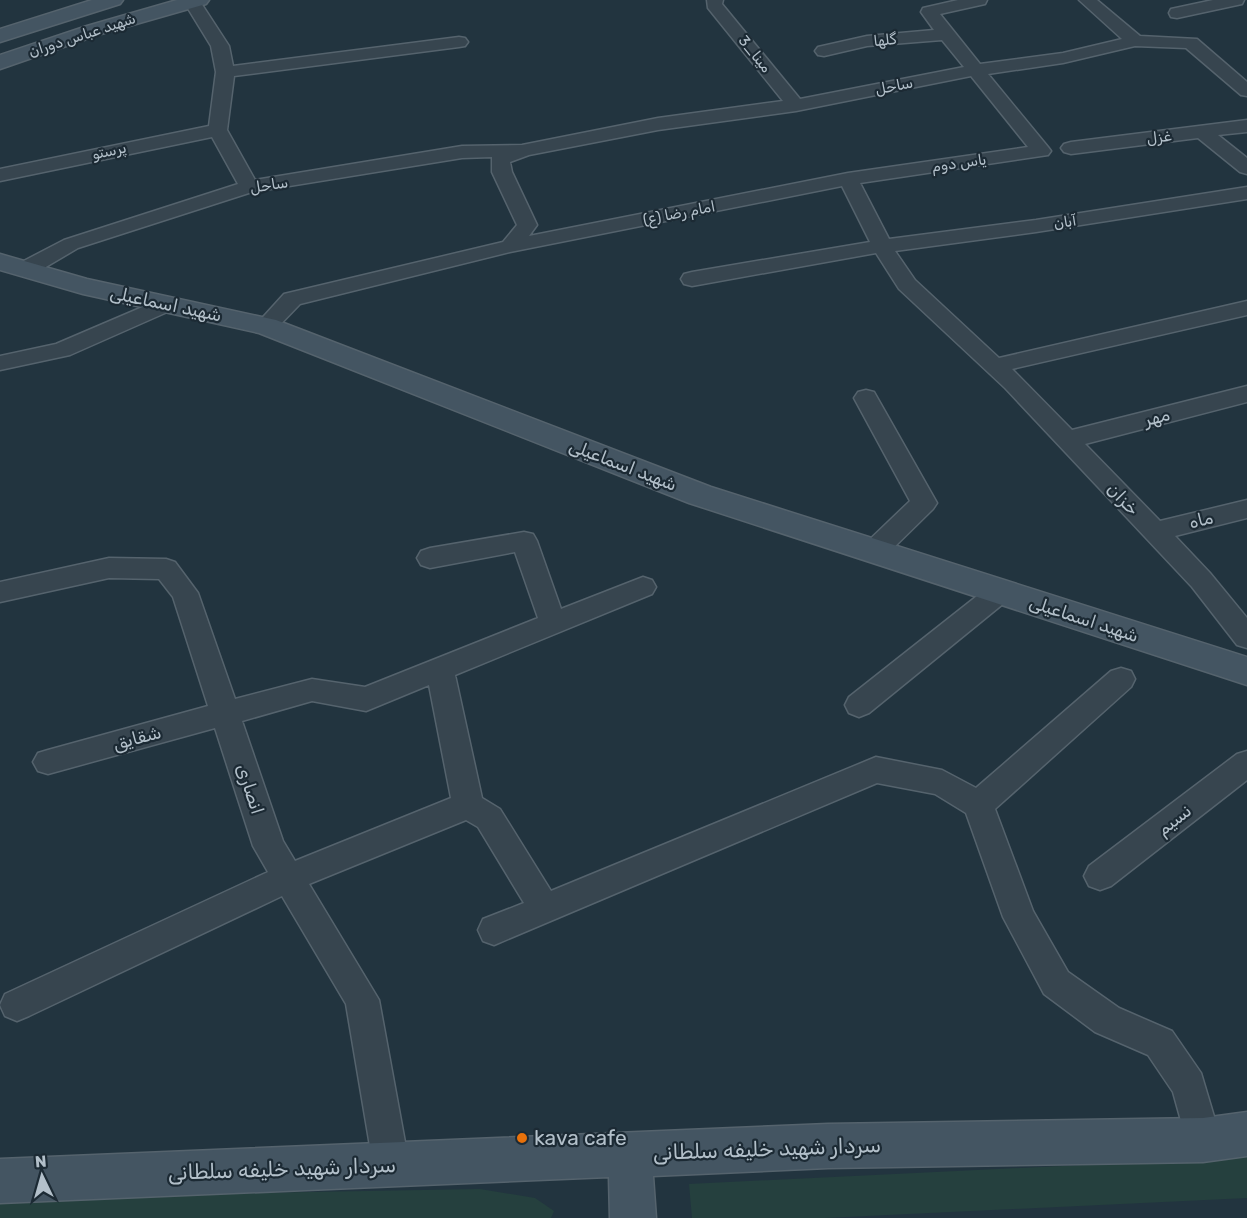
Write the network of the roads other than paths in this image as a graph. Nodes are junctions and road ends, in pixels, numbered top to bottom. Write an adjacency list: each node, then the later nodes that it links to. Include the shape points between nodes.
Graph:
1 (114, 0): 9 (street, شهید عباس دوران)
2 (979, 0): 8 (street, via 929,12)
3 (1087, 0): 10 (street)
4 (1236, 0): 7 (street)
5 (196, 1): 13 (street, شهید عباس دوران); 16 (street, via 220,46)
6 (714, 2): 19 (street, مینا_3)
7 (1177, 13)
8 (946, 34): 12 (street, گلها, via 867,41); 14 (street)
9 (0, 36)
10 (1135, 41): 14 (street, ساحل, via 1063,58); 17 (street, ساحل, via 1191,43)
11 (459, 42): 16 (street)
12 (824, 51)
13 (0, 62)
14 (976, 70): 19 (street, ساحل); 27 (street, یاس دوم, via 1041,151)
15 (1247, 71): 17 (street)
16 (225, 72): 21 (street)
17 (1228, 74): 18 (street, ساحل)
18 (1247, 91)
19 (796, 105): 24 (street, ساحل, via 658,124)
20 (1247, 126): 22 (street, غزل)
21 (218, 130): 26 (street, پرستو); 28 (street)
22 (1202, 132): 23 (street, غزل); 25 (street)
23 (1071, 148)
24 (524, 150): 28 (street, ساحل, via 462,152); 30 (street, ساحل, via 500,159 502,172 527,225)
25 (1247, 168)
26 (0, 175)
27 (848, 179): 30 (street, امام رضا (ع)); 31 (street)
28 (249, 187): 32 (street, ساحل)
29 (1247, 193): 31 (street, آبان)
30 (510, 246): 36 (street, via 292,299)
31 (882, 246): 33 (street, آبان); 38 (street, خزان, via 907,284)
32 (13, 266): 34 (street, شهید اسماعیلی)
33 (692, 279)
34 (166, 304): 36 (street, شهید اسماعیلی); 37 (street, via 62,350)
35 (1247, 308): 38 (street)
36 (266, 326): 44 (street, شهید اسماعیلی, via 700,495)
37 (0, 363)
38 (994, 366): 41 (street, خزان)
39 (1247, 394): 41 (street, مهر)
40 (866, 398): 44 (street, via 924,503)
41 (1067, 440): 43 (street, خزان)
42 (1247, 509): 43 (street, ماه)
43 (1154, 532): 50 (street, خزان, via 1201,580)
44 (874, 551): 47 (street, شهید اسماعیلی)
45 (429, 558): 49 (street, via 524,541)
46 (643, 587): 49 (street, شقایق)
47 (1000, 591): 52 (street, شهید اسماعیلی); 54 (street)
48 (0, 592): 55 (street, انصاری, via 109,568 166,569 185,593)
49 (553, 623): 51 (street, شقایق)
50 (1247, 637)
51 (440, 670): 55 (street, شقایق, via 366,699 312,690); 58 (street)
52 (1247, 671)
53 (1121, 679): 59 (street)
54 (859, 705)
55 (225, 714): 56 (street, شقایق); 61 (street, انصاری, via 269,846)
56 (48, 762)
57 (1247, 763): 60 (street, نسیم)
58 (468, 805): 61 (street); 62 (street, via 489,818)
59 (978, 805): 62 (street, via 942,783 876,770); 66 (street, via 1019,917 1056,983 1107,1020 1160,1043 1189,1085)
60 (1100, 876)
61 (288, 878): 64 (street); 68 (street, انصاری, via 362,1000)
62 (544, 909): 63 (street)
63 (494, 930)
64 (17, 1005)
65 (1247, 1134): 66 (street, سردار شهید خلیفه سلطانی)
66 (1203, 1140): 67 (street, سردار شهید خلیفه سلطانی, via 828,1146)
67 (630, 1155): 68 (street, سردار شهید خلیفه سلطانی); 70 (street)
68 (391, 1164): 69 (street, سردار شهید خلیفه سلطانی)
69 (0, 1180)
70 (633, 1218)

